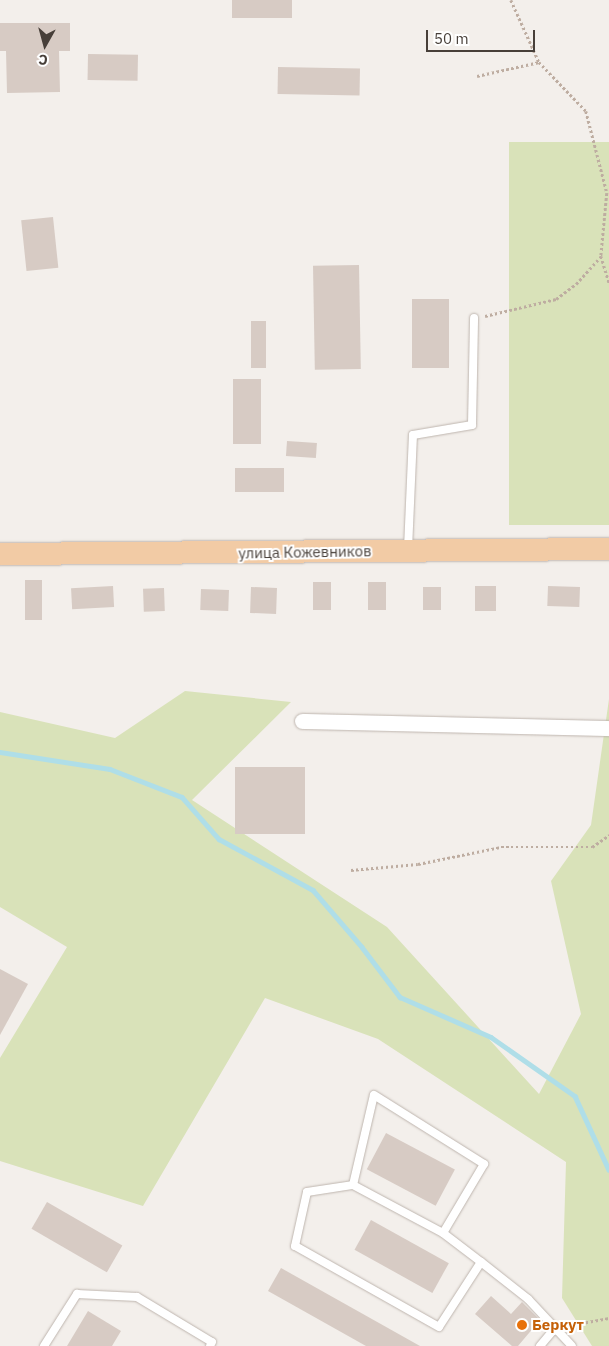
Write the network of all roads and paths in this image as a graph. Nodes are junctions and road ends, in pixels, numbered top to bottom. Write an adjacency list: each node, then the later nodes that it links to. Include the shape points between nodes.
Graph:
1 (511, 0): 2 (path)
2 (539, 62): 3 (path); 4 (path, via 586,111 607,194)
3 (477, 76)
4 (602, 256): 5 (path); 6 (path, via 576,284 556,299)
5 (609, 283)
6 (474, 318): 8 (lane, via 472,425 413,435)
7 (609, 549): 8 (main road, улица Кожевников)
8 (408, 551): 9 (main road, улица Кожевников)
9 (0, 554)
10 (302, 721): 11 (street)
11 (609, 728)
12 (609, 835): 13 (path, via 592,846 501,847 418,864)
13 (351, 870)
14 (353, 1184): 15 (lane); 15 (lane, via 374,1096 484,1164); 16 (lane, via 308,1192 295,1246 439,1327)
15 (444, 1233): 16 (lane)
16 (481, 1262): 18 (lane, via 528,1299)
17 (609, 1318): 18 (path)
18 (556, 1328): 21 (lane); 22 (lane)
19 (44, 1346): 20 (lane, via 76,1294 137,1297 212,1342)
20 (210, 1346)
21 (540, 1346)
22 (572, 1346)

